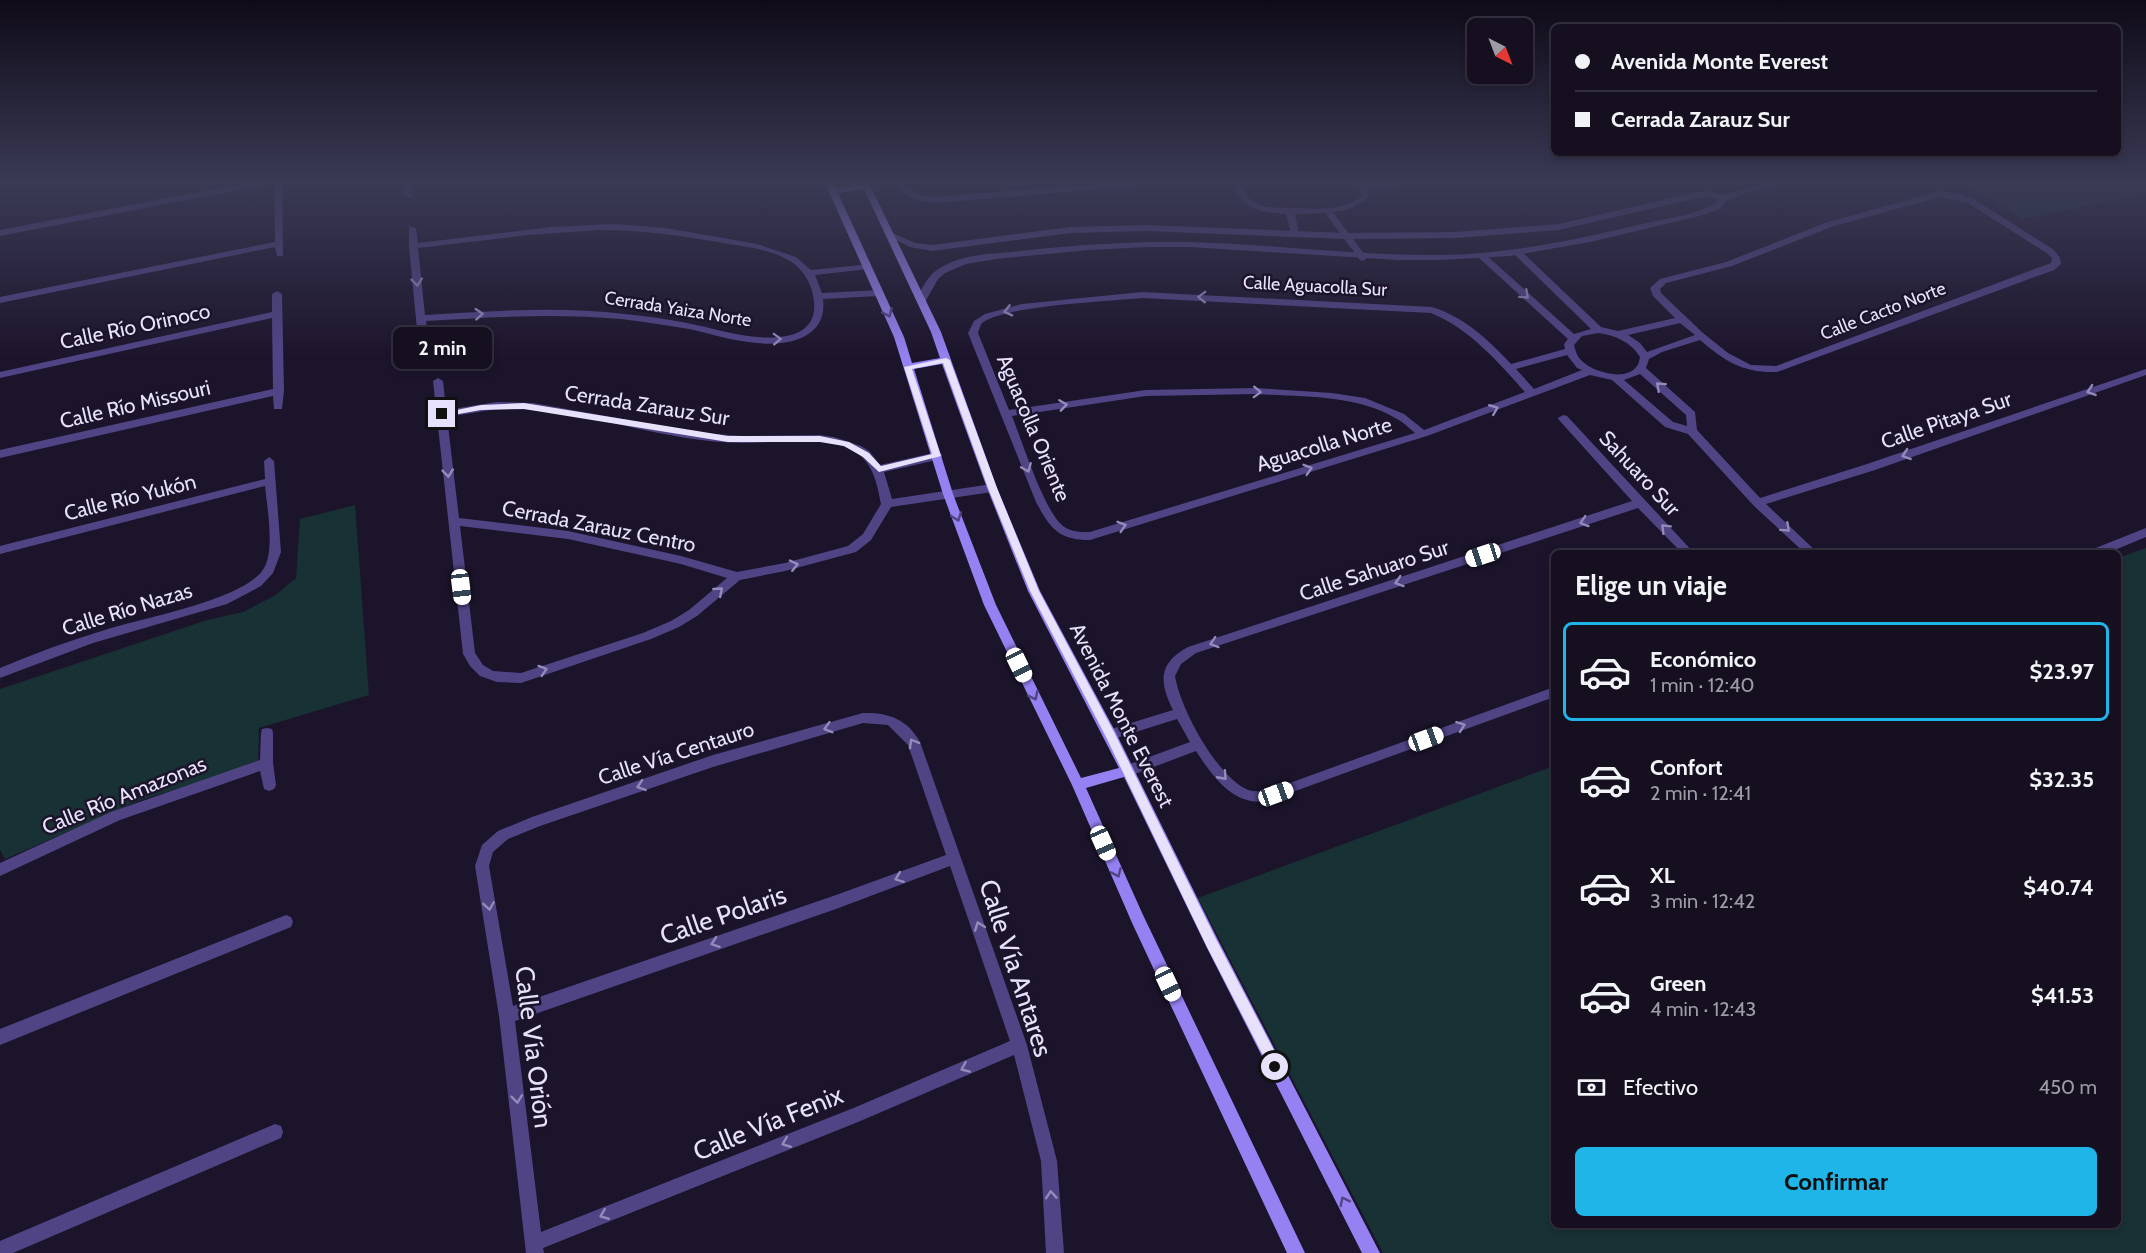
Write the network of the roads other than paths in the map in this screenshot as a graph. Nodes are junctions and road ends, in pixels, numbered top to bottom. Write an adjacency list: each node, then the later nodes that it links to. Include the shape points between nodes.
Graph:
1 (279, 241): 24 (street, via 279,249)
2 (413, 241): 14 (street)
3 (452, 241): 14 (street)
4 (723, 241): 20 (street, via 759,247 792,258)
5 (857, 241): 19 (main road)
6 (893, 241): 25 (main road, Avenida Monte Everest)
7 (906, 241): 13 (street, via 922,248)
8 (984, 241): 13 (street)
9 (1351, 241): 17 (street)
10 (1578, 241): 15 (street)
11 (1786, 241): 28 (street, Calle Cacto Norte, via 1729,264 1663,281 1655,288 1656,294)
12 (2034, 241): 32 (street, Calle Cacto Norte, via 2056,258 2051,268 1777,369 1748,367)
13 (962, 244): 18 (street)
14 (413, 246): 27 (street, one-way to 27)
15 (1518, 253): 16 (street); 29 (street)
16 (1482, 256): 17 (street); 33 (street, one-way to 33)
17 (1363, 258): 18 (street, via 1148,244)
18 (972, 260): 25 (street, via 933,278)
19 (868, 266): 20 (street); 22 (main road)
20 (811, 273): 21 (street)
21 (817, 291): 22 (street); 27 (street, Cerrada Yaiza Norte, one-way to 21, via 584,312 652,319 745,337 785,339 810,328 817,317)
22 (879, 293): 38 (main road, one-way to 38)
23 (277, 294): 26 (street)
24 (0, 300)
25 (922, 300): 37 (main road, Avenida Monte Everest)
26 (278, 314): 43 (street, Calle Río Orinoco); 46 (street)
27 (421, 318): 34 (street)
28 (1683, 319): 31 (street); 32 (street)
29 (1598, 330): 31 (street); 33 (street)
30 (973, 333): 39 (street, Calle Aguacolla Sur, one-way to 30, via 1448,315 1409,308 1142,295 1022,307 988,316 977,323); 50 (street, Aguacolla Oriente)
31 (1619, 334): 36 (street, via 1636,344)
32 (1703, 336): 36 (street)
33 (1573, 338): 35 (street)
34 (423, 340)
35 (1569, 351): 39 (street); 41 (street)
36 (1645, 357): 40 (street)
37 (946, 360): 38 (main road); 59 (main road, Avenida Monte Everest)
38 (908, 367): 55 (main road)
39 (1509, 368): 47 (street)
40 (1641, 369): 44 (street, via 1626,377); 52 (street, one-way to 40, via 1690,414)
41 (1590, 371): 44 (street); 47 (street, Aguacolla Norte)
42 (2146, 372): 62 (street, Calle Pitaya Sur, one-way to 62)
43 (0, 375)
44 (1615, 377): 52 (street, via 1669,425)
45 (438, 381): 49 (street)
46 (279, 391): 48 (street); 54 (street, Calle Río Missouri)
47 (1532, 393): 53 (street, Aguacolla Norte, one-way to 47)
48 (278, 407)
49 (442, 414): 57 (street, Cerrada Zarauz Sur, via 481,407 524,406 728,439 820,439 846,444 866,455); 64 (street, one-way to 64)
50 (1005, 414): 53 (street, one-way to 53, via 1146,393 1256,391 1365,401 1400,416); 66 (street, Aguacolla Oriente, one-way to 66, via 1041,502 1054,525)
51 (1563, 418): 61 (street, Sahuaro Sur)
52 (1692, 431): 62 (street)
53 (1423, 434): 66 (street, Aguacolla Norte, one-way to 53, via 1090,536)
54 (0, 454)
55 (937, 456): 57 (street); 60 (main road)
56 (269, 461): 58 (street)
57 (879, 469): 63 (street)
58 (270, 481): 67 (street, Calle Río Yukón); 72 (street, Calle Río Nazas, via 275,552 273,566 263,578 231,598 34,658)
59 (992, 488): 60 (street); 77 (main road, Avenida Monte Everest, via 1034,591)
60 (948, 494): 63 (street); 82 (main road, one-way to 82, via 990,605)
61 (1640, 503): 68 (street, Sahuaro Sur, one-way to 61); 74 (street, Calle Sahuaro Sur, one-way to 74, via 1192,650 1172,666 1169,676)
62 (1758, 503): 69 (street, one-way to 69)
63 (887, 504): 71 (street, one-way to 63, via 852,549 867,537)
64 (453, 521): 71 (street, Cerrada Zarauz Centro, via 580,538 659,554); 71 (street, one-way to 71, via 469,654 486,675 501,678 521,678 647,636 693,613)
65 (2146, 532): 70 (street)
66 (1065, 533)
67 (0, 550)
68 (1685, 550)
69 (1811, 550)
70 (2102, 550)
71 (737, 576)
72 (0, 673)
73 (1551, 693): 78 (street, Calle Sahuaro Sur, one-way to 73, via 1236,790 1261,797)
74 (1180, 713): 77 (street); 78 (street, Calle Sahuaro Sur)
75 (885, 717): 83 (street, Calle Vía Centauro, one-way to 83, via 863,718 702,765 537,821 503,835); 84 (street, Calle Vía Antares, one-way to 75, via 914,742)
76 (267, 733): 79 (street)
77 (1110, 735): 80 (main road, Avenida Monte Everest)
78 (1198, 745): 80 (street)
79 (266, 763): 81 (street); 85 (street, Calle Río Amazonas, via 116,816)
80 (1127, 771): 82 (main road); 95 (main road, Avenida Monte Everest, one-way to 80)
81 (269, 785)
82 (1078, 785): 94 (main road, one-way to 94)
83 (488, 849): 87 (street, Calle Vía Orión, one-way to 87, via 482,866)
84 (954, 858): 87 (street, Calle Polaris, one-way to 87); 89 (street, Calle Vía Antares, one-way to 84)
85 (0, 870)
86 (286, 922): 88 (street)
87 (507, 1016): 91 (street, Calle Vía Orión, one-way to 91)
88 (0, 1036)
89 (1019, 1045): 91 (street, Calle Vía Fenix, one-way to 91); 93 (street, Calle Vía Antares, one-way to 89, via 1049,1161)
90 (275, 1132): 92 (street)
91 (534, 1248)
92 (0, 1250)
93 (1055, 1253)
94 (1296, 1253)
95 (1371, 1253)

